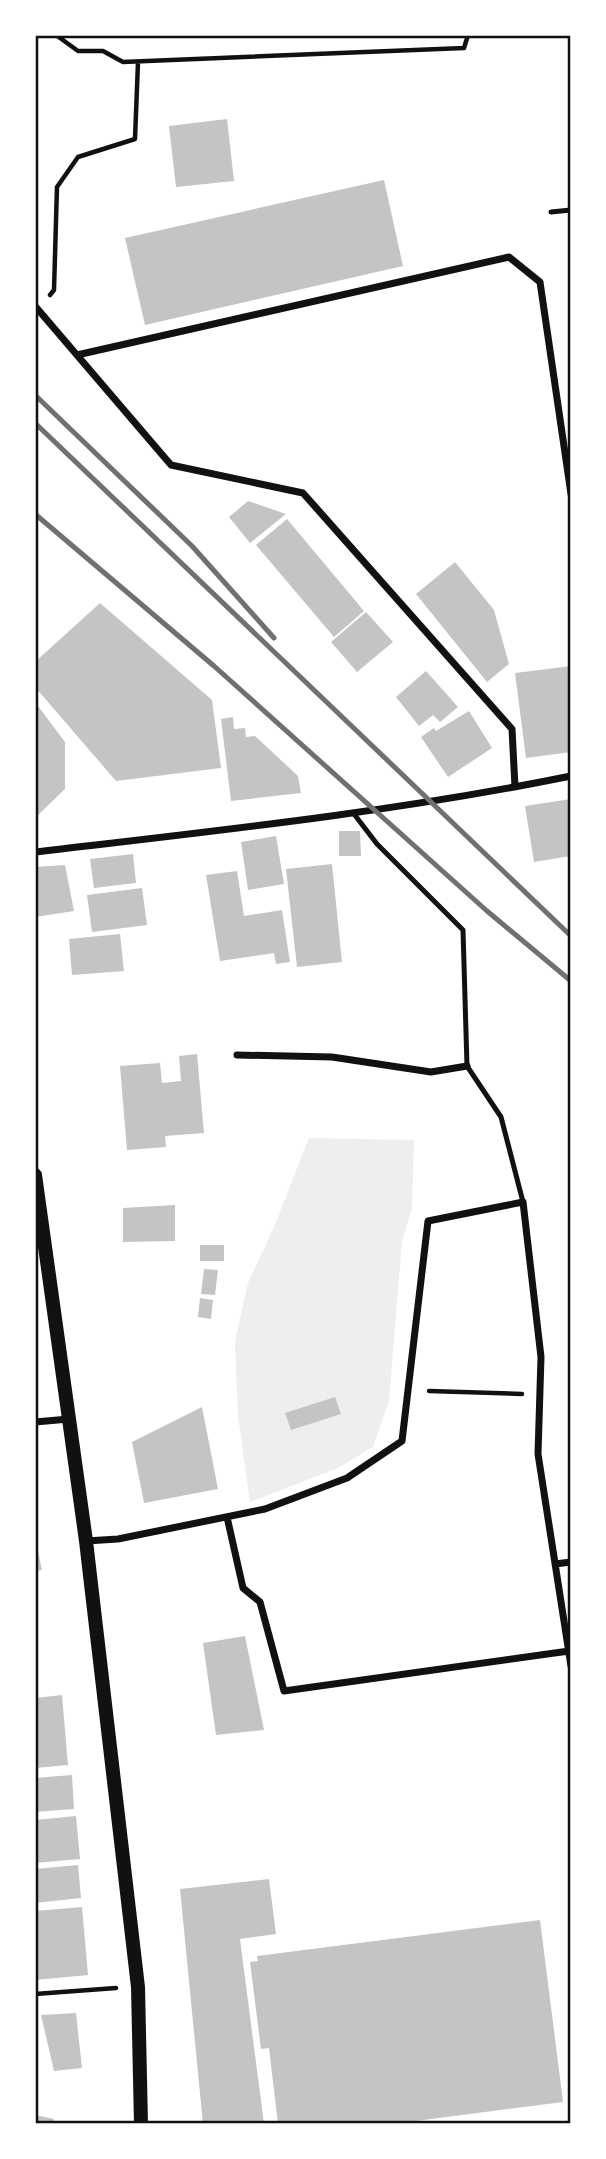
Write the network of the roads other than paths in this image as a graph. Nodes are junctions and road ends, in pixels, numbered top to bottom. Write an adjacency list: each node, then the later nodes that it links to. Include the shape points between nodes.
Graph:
1 (571, 210): 2 (lane)
2 (551, 212)
3 (36, 308): 4 (street)
4 (77, 355): 5 (street, via 509,257 540,282); 7 (street, via 171,464 303,493 512,729)
5 (571, 494)
6 (571, 776): 7 (street)
7 (515, 787): 8 (street)
8 (354, 814): 9 (street); 11 (lane, via 377,844 463,930)
9 (35, 852)
10 (236, 1055): 11 (street, via 332,1057 431,1072)
11 (467, 1066): 13 (lane, via 500,1117)
12 (35, 1175): 14 (main road)
13 (523, 1202): 16 (street, via 428,1222 402,1441 347,1478 265,1509); 19 (street, via 541,1357 538,1454)
14 (70, 1419): 15 (street); 17 (main road)
15 (35, 1422)
16 (227, 1517): 17 (street); 20 (street, via 243,1588 260,1602 284,1691)
17 (86, 1541): 22 (main road, via 138,1987)
18 (571, 1562): 19 (street)
19 (555, 1564): 20 (street)
20 (569, 1651): 21 (street)
21 (571, 1666)
22 (141, 2124)

